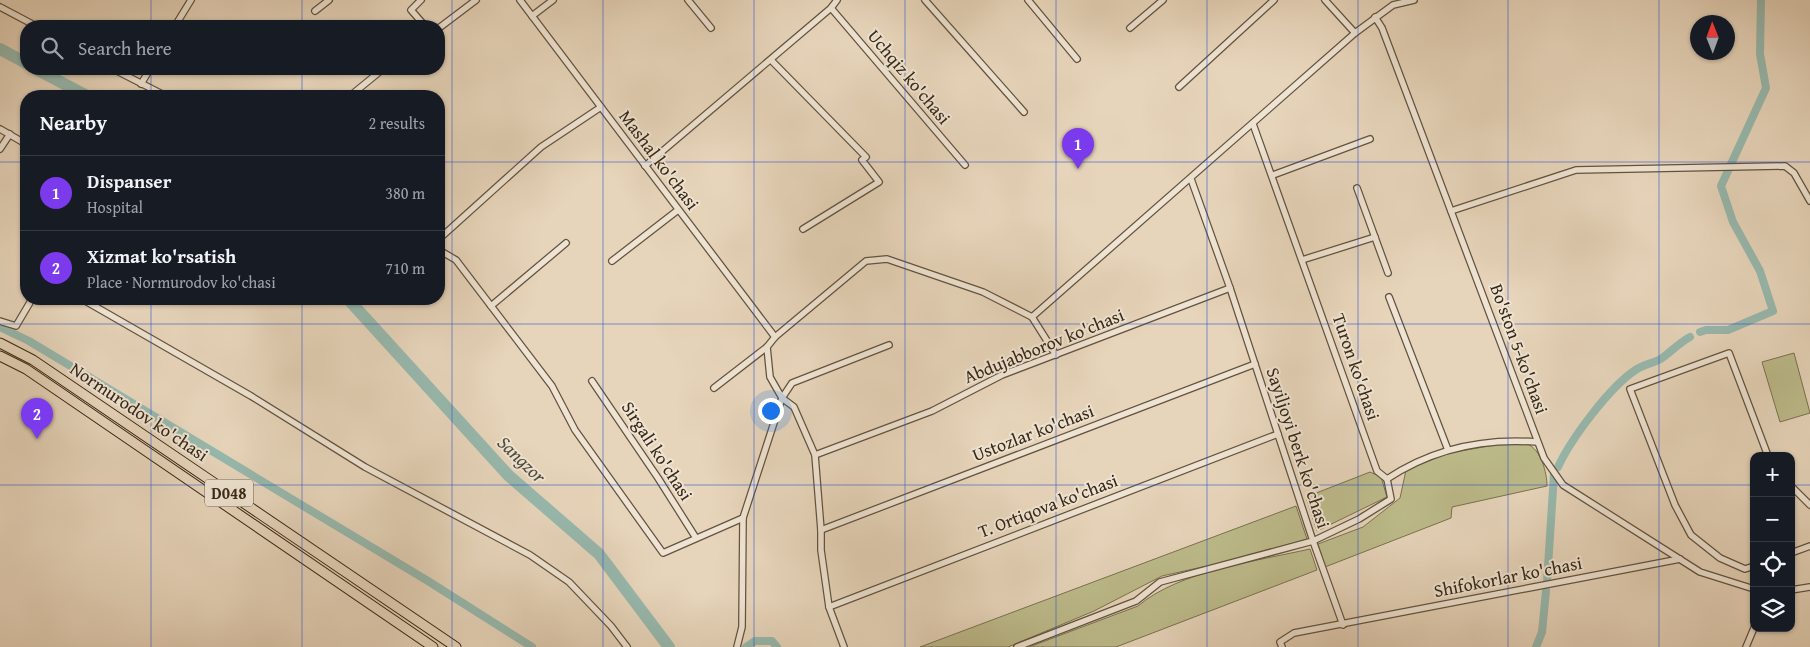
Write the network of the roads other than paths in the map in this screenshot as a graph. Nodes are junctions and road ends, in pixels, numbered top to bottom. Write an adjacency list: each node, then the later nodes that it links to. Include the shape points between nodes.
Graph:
1 (191, 0): 21 (street)
2 (329, 0): 17 (street)
3 (421, 0): 22 (street, via 411,10)
4 (476, 0): 23 (street)
5 (520, 0): 18 (street, Mashal ko'chasi)
6 (553, 0): 18 (street)
7 (688, 0): 24 (street)
8 (837, 0): 16 (street)
9 (925, 0): 37 (street)
10 (1028, 0): 27 (street)
11 (1163, 0): 25 (street)
12 (1274, 0): 33 (street)
13 (1325, 0): 26 (street)
14 (1414, 0): 19 (street, via 1393,5)
15 (0, 7): 20 (street)
16 (831, 8): 28 (street); 44 (street, Uchqiz ko'chasi)
17 (315, 11)
18 (532, 16): 36 (street, Mashal ko'chasi)
19 (1375, 17): 26 (street); 51 (street, Bo'ston 5-ko'chasi, via 1382,28)
20 (25, 20)
21 (179, 20)
22 (420, 20)
23 (445, 23)
24 (711, 28)
25 (1130, 28)
26 (1355, 33): 38 (street)
27 (1077, 59)
28 (771, 60): 45 (street); 52 (street, via 866,157 862,160 879,182)
29 (124, 75): 32 (street)
30 (146, 75): 32 (street)
31 (376, 75): 35 (street)
32 (141, 84): 34 (street)
33 (1179, 87)
34 (154, 90)
35 (357, 90)
36 (601, 108): 45 (street, Mashal ko'chasi); 53 (street, via 541,146)
37 (1024, 112)
38 (1254, 124): 46 (street, Turon ko'chasi); 47 (street)
39 (0, 129): 40 (street)
40 (10, 134): 42 (street); 43 (street)
41 (1370, 139): 46 (street)
42 (20, 140)
43 (0, 149)
44 (964, 165)
45 (645, 166): 50 (street, Mashal ko'chasi)
46 (1273, 175): 57 (street, Turon ko'chasi)
47 (1191, 179): 60 (street, Sayiljoyi berk ko'chasi); 65 (street)
48 (1357, 188): 54 (street)
49 (1810, 201): 51 (street, via 1794,173 1785,166 1576,170)
50 (678, 210): 58 (street); 67 (street, Mashal ko'chasi)
51 (1451, 211): 78 (street, Bo'ston 5-ko'chasi)
52 (803, 229)
53 (445, 234)
54 (1375, 237): 57 (street); 59 (street)
55 (566, 243): 64 (street)
56 (445, 254): 64 (street, via 456,260)
57 (1302, 260): 82 (street, Turon ko'chasi, via 1376,471)
58 (612, 261)
59 (1388, 273)
60 (1230, 288): 71 (street, Abdujabborov ko'chasi); 73 (street, Sayiljoyi berk ko'chasi)
61 (1389, 297): 79 (street)
62 (28, 305): 66 (street, via 16,326)
63 (92, 305): 101 (street, via 251,396 365,467 530,555 569,582 612,626)
64 (491, 306): 87 (street, via 552,386 575,430 663,553)
65 (1032, 317): 67 (street, via 984,292 887,259 866,262); 71 (street)
66 (0, 321)
67 (775, 337): 70 (street)
68 (0, 343): 100 (main road, Normurodov ko'chasi / D048, via 33,360)
69 (889, 345): 76 (street, via 792,383)
70 (767, 347): 75 (street); 76 (street, via 770,377)
71 (1056, 355): 81 (street, Abdujabborov ko'chasi, via 1002,375 932,411)
72 (0, 356): 99 (main road, Normurodov ko'chasi / D048, via 42,380)
73 (1255, 364): 77 (street, Sayiljoyi berk ko'chasi); 86 (street, Ustozlar ko'chasi)
74 (592, 381): 87 (street, Sirgali ko'chasi)
75 (714, 388)
76 (782, 398): 81 (street, via 794,407); 85 (street)
77 (1278, 434): 88 (street, Sayiljoyi berk ko'chasi); 96 (street, T. Ortiqova ko'chasi)
78 (1537, 442): 79 (street, via 1504,440); 91 (street, Bo'ston 5-ko'chasi, via 1563,485)
79 (1448, 450): 82 (street, via 1408,466)
80 (1766, 452): 92 (street, via 1729,353 1630,389 1675,505 1691,536 1720,558 1745,569)
81 (814, 455): 86 (street)
82 (1387, 479): 88 (street, via 1391,499)
83 (1795, 490): 84 (street)
84 (1810, 505)
85 (743, 518): 87 (street); 102 (street, via 742,627)
86 (822, 530): 96 (street, via 821,550)
87 (696, 538)
88 (1313, 541): 97 (street); 104 (street, Sayiljoyi berk ko'chasi, via 1160,582 1136,601)
89 (1810, 546): 90 (street)
90 (1795, 552)
91 (1680, 559): 94 (street, Bo'ston 5-ko'chasi, via 1700,572); 97 (street, Shifokorlar ko'chasi)
92 (1750, 567)
93 (1810, 587): 95 (street)
94 (1750, 588)
95 (1795, 589)
96 (829, 607): 103 (street)
97 (1343, 624): 105 (street, Shifokorlar ko'chasi, via 1294,633 1280,642)
98 (1752, 632): 106 (street)
99 (432, 647)
100 (456, 647)
101 (627, 647)
102 (736, 647)
103 (844, 647)
104 (1017, 647)
105 (1282, 647)
106 (1746, 647)

